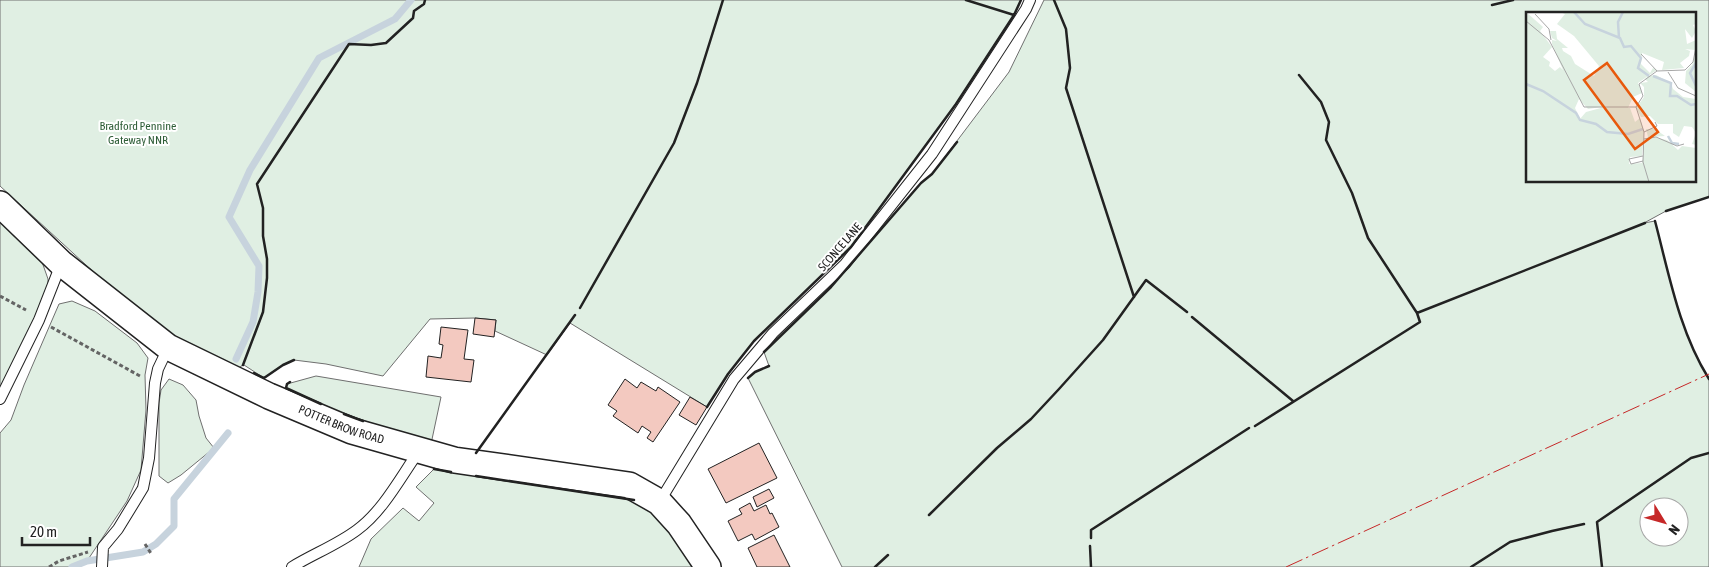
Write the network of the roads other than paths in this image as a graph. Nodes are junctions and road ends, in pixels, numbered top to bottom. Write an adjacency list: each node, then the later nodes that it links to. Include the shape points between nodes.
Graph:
1 (1030, 0): 7 (lane, SCONCE LANE, via 932,154 845,264 773,333 734,380)
2 (0, 204): 3 (street, POTTER BROW ROAD)
3 (61, 263): 4 (street, POTTER BROW ROAD); 5 (lane, via 39,320)
4 (168, 347): 6 (street, POTTER BROW ROAD, via 269,396 352,431); 8 (lane, via 155,383 149,458 143,488 103,551)
5 (0, 399)
6 (419, 450): 7 (street, POTTER BROW ROAD, via 454,460 629,485); 9 (lane, via 365,523 345,538)
7 (659, 502): 10 (street, POTTER BROW ROAD, via 680,524)
8 (102, 567)
9 (292, 567)
10 (708, 567)

